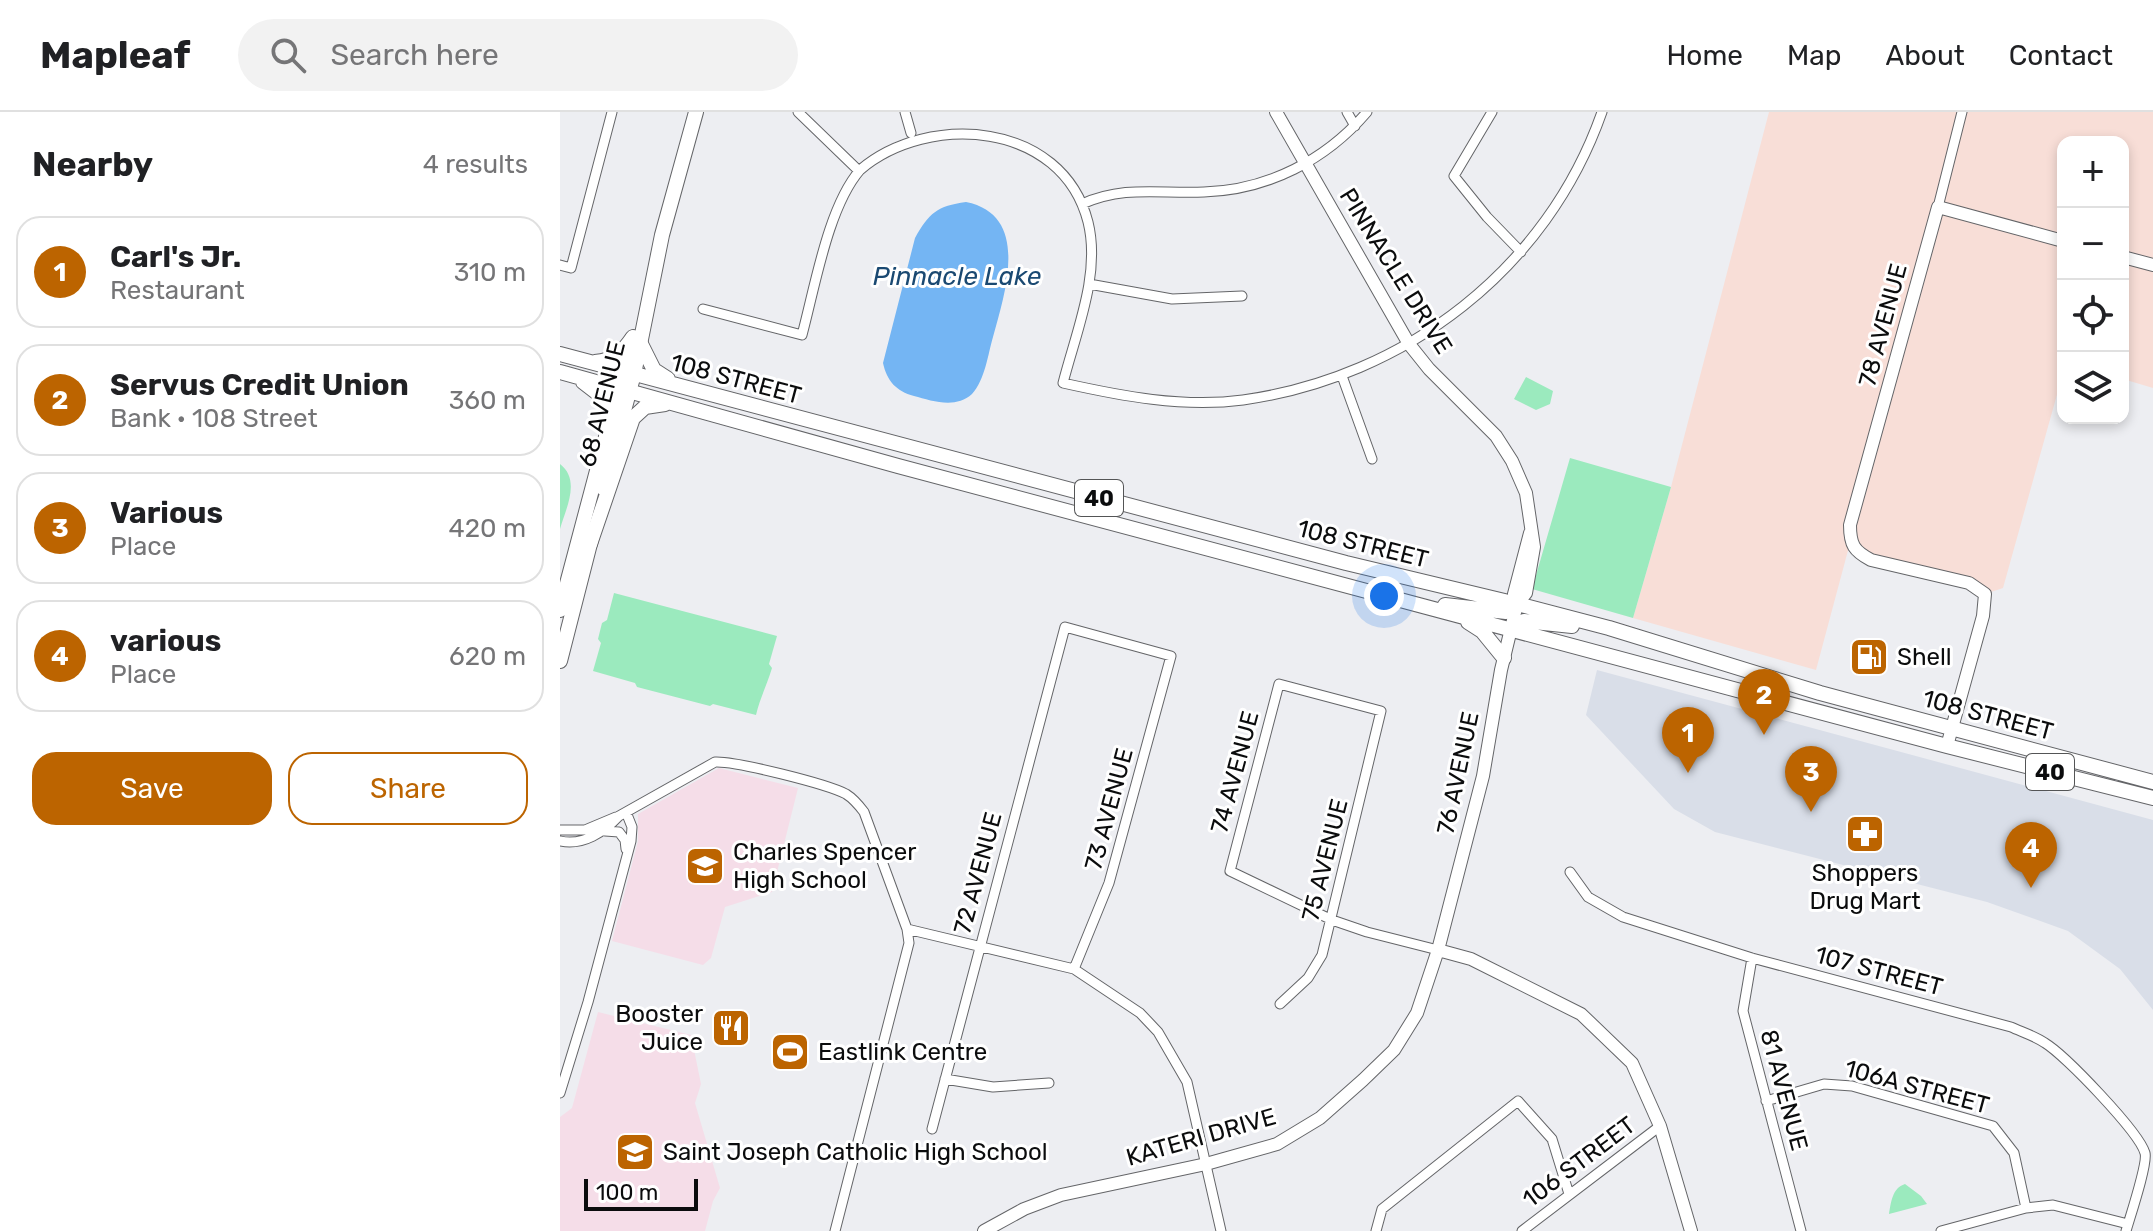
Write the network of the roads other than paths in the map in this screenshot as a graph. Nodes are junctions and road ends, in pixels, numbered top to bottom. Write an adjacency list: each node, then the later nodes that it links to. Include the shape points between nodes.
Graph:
1 (612, 112): 20 (street, via 571,268)
2 (696, 112): 25 (main road, 68 AVENUE, via 648,277)
3 (798, 112): 14 (street)
4 (905, 112): 12 (street)
5 (1276, 112): 13 (street, PINNACLE DRIVE)
6 (1347, 112): 11 (street)
7 (1367, 112): 11 (street)
8 (1492, 112): 18 (street, via 1454,176)
9 (1602, 112): 18 (street, via 1571,181)
10 (1962, 112): 16 (street, 78 AVENUE)
11 (1355, 126): 13 (street)
12 (911, 133): 14 (street); 15 (street, via 962,123 1016,136 1055,163)
13 (1306, 164): 15 (street, via 1237,188 1133,190); 26 (street, PINNACLE DRIVE)
14 (859, 171): 24 (street, via 838,204 802,335)
15 (1082, 204): 22 (street, via 1092,249)
16 (1938, 207): 17 (street); 47 (street, 78 AVENUE, via 1850,525 1850,542 1871,560 1969,583 1985,594)
17 (2057, 239)
18 (1521, 252): 26 (street, via 1479,295)
19 (2129, 259): 21 (street)
20 (560, 265)
21 (2153, 265)
22 (1089, 284): 23 (street, via 1172,299); 31 (street, via 1063,383 1129,397 1190,402 1241,400)
23 (1242, 296)
24 (703, 309)
25 (637, 340): 28 (main road, via 613,360); 30 (main road, 68 AVENUE); 32 (main road, via 654,370)
26 (1409, 344): 31 (street); 38 (street, PINNACLE DRIVE, via 1485,425 1518,470 1532,526 1514,594)
27 (560, 354): 28 (main road, 108 STREET / 40)
28 (591, 363): 30 (main road, 108 STREET / 40)
29 (566, 373): 33 (main road, 108 STREET / 40); 35 (main road, via 601,395)
30 (629, 373): 32 (main road, 108 STREET / 40); 33 (main road, 68 AVENUE)
31 (1342, 376): 36 (street)
32 (682, 387): 38 (main road, 108 STREET / 40)
33 (624, 389): 34 (main road, 108 STREET / 40); 35 (main road, 68 AVENUE); 37 (main road, 68 AVENUE)
34 (677, 403): 37 (main road, via 645,407 633,418); 40 (main road, 108 STREET / 40)
35 (610, 419): 39 (main road, 68 AVENUE)
36 (1372, 459)
37 (590, 544): 45 (main road, 68 AVENUE)
38 (1517, 604): 40 (main road, via 1506,612 1446,604); 41 (street, 76 AVENUE); 42 (main road, 108 STREET / 40)
39 (560, 610)
40 (1438, 610): 41 (main road, 108 STREET / 40); 44 (main road, via 1472,623)
41 (1511, 629): 42 (main road, via 1524,621); 44 (street, 76 AVENUE); 48 (main road, 108 STREET / 40)
42 (1632, 636): 47 (main road, 108 STREET / 40)
43 (1171, 656): 59 (street, 72 AVENUE, via 1065,627); 62 (street, 73 AVENUE, via 1109,883)
44 (1504, 658): 60 (street, 76 AVENUE, via 1483,776)
45 (560, 661)
46 (1279, 684): 57 (street, 74 AVENUE, via 1230,871); 57 (street, 75 AVENUE, via 1381,711)
47 (1952, 728): 48 (street); 49 (main road, 108 STREET / 40)
48 (1947, 746): 50 (main road, 108 STREET / 40)
49 (2153, 782)
50 (2153, 798)
51 (622, 814): 52 (street, via 585,830); 53 (street); 55 (street, via 632,827); 58 (street, via 715,762 729,761 841,792 864,812)
52 (560, 830)
53 (602, 831): 54 (street, via 576,843); 55 (street, via 619,832)
54 (560, 841)
55 (627, 856): 66 (street)
56 (1570, 872): 61 (street, 107 STREET, via 1588,897 1623,917)
57 (1332, 920): 60 (street); 63 (street, 75 AVENUE, via 1322,955 1308,978)
58 (907, 929): 59 (street); 74 (street, via 906,961)
59 (979, 948): 62 (street); 64 (street, 72 AVENUE)
60 (1438, 950): 68 (street, via 1471,959 1581,1014 1632,1063); 70 (street, KATERI DRIVE, via 1417,1013 1394,1050 1363,1080 1320,1118 1277,1144)
61 (1752, 958): 67 (street, 81 AVENUE, via 1743,1011); 73 (street, 107 STREET, via 2011,1027 2045,1042 2126,1124 2146,1156)
62 (1074, 969): 70 (street, via 1140,1013 1158,1032 1187,1082)
63 (1280, 1004)
64 (945, 1079): 65 (street, via 993,1087); 69 (street, 72 AVENUE)
65 (1049, 1083)
66 (560, 1093)
67 (1766, 1101): 72 (street, 106A STREET, via 1824,1084 1852,1086 1993,1126 2014,1153); 80 (street, 81 AVENUE)
68 (1660, 1126): 71 (street, 106 STREET); 79 (street)
69 (932, 1129)
70 (1206, 1164): 75 (street, KATERI DRIVE, via 1061,1195); 76 (street)
71 (1569, 1194): 77 (street, via 1552,1139 1518,1101 1382,1209); 78 (street, 106 STREET)
72 (2026, 1208): 73 (street, via 2053,1205); 81 (street)
73 (2127, 1228)
74 (835, 1231)
75 (984, 1231)
76 (1221, 1231)
77 (1376, 1231)
78 (1522, 1231)
79 (1691, 1231)
80 (1801, 1231)
81 (1941, 1231)

